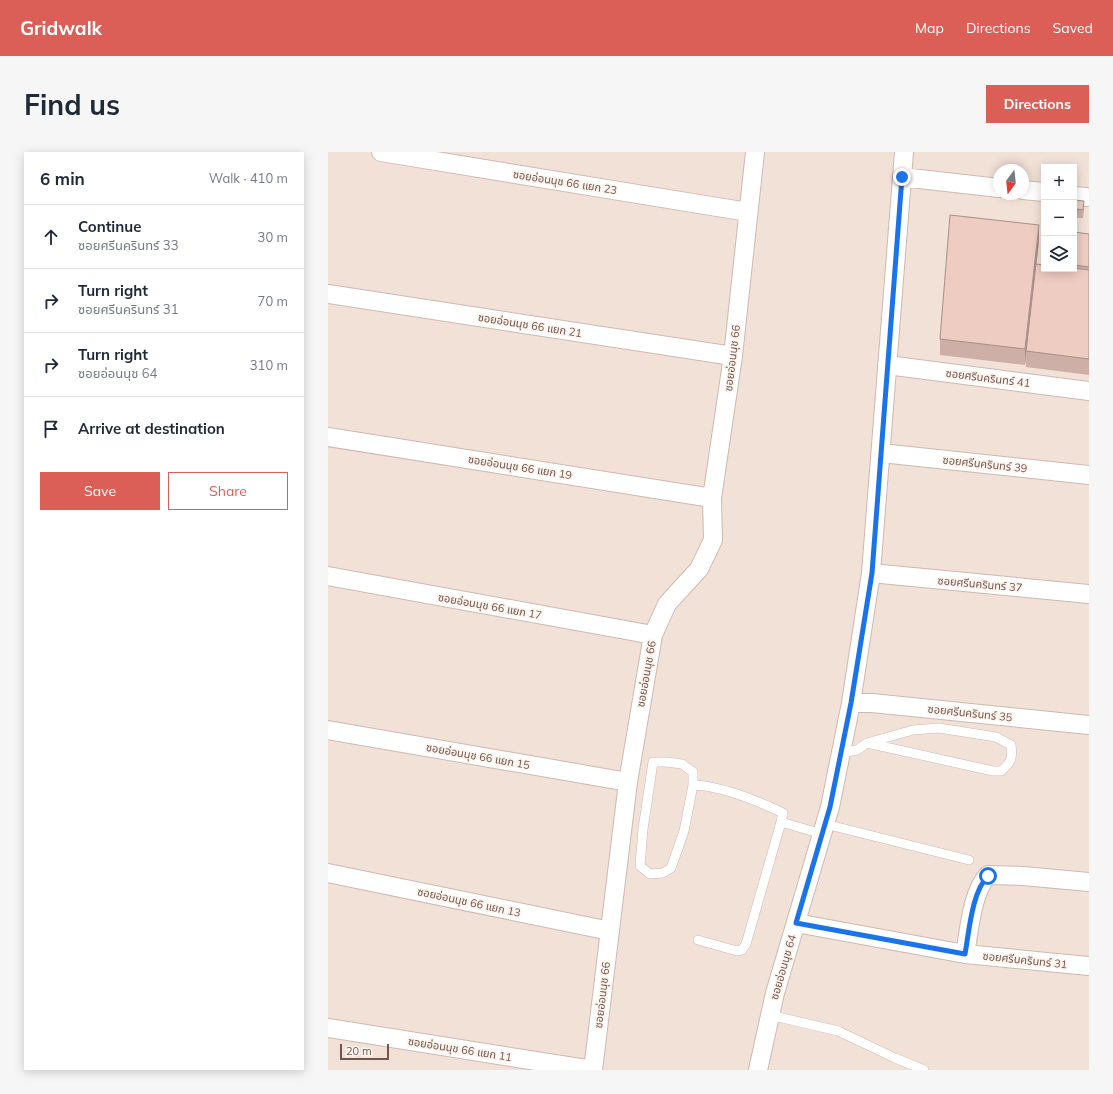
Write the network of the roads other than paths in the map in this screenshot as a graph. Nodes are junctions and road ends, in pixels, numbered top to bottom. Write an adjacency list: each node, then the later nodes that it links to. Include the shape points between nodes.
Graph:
1 (381, 152): 8 (street, ซอยอ่อนนุช 66 แยก 23)
2 (755, 152): 8 (street, ซอยอ่อนนุช 66)
3 (904, 152): 4 (street, ซอยอ่อนนุช 64)
4 (902, 177): 5 (street); 11 (street, ซอยอ่อนนุช 64)
5 (993, 187)
6 (1029, 191): 7 (street)
7 (1041, 192)
8 (748, 212): 10 (street, ซอยอ่อนนุช 66)
9 (328, 294): 10 (street, ซอยอ่อนนุช 66 แยก 21)
10 (733, 356): 16 (street, ซอยอ่อนนุช 66)
11 (887, 366): 12 (street, ซอยศรีนครินทร์ 41); 14 (street, ซอยอ่อนนุช 64)
12 (1089, 391)
13 (328, 437): 16 (street, ซอยอ่อนนุช 66 แยก 19)
14 (881, 453): 15 (street, ซอยศรีนครินทร์ 39); 17 (street, ซอยอ่อนนุช 64)
15 (1089, 475)
16 (712, 498): 20 (street, ซอยอ่อนนุช 66, via 713,540 699,569 667,604)
17 (872, 573): 19 (street, ซอยศรีนครินทร์ 37); 21 (street, ซอยอ่อนนุช 64)
18 (328, 576): 20 (street, ซอยอ่อนนุช 66 แยก 17)
19 (1089, 594)
20 (653, 635): 26 (street, ซอยอ่อนนุช 66)
21 (851, 703): 22 (street, ซอยศรีนครินทร์ 35); 25 (street, ซอยอ่อนนุช 64)
22 (1089, 725)
23 (328, 730): 26 (street, ซอยอ่อนนุช 66 แยก 15)
24 (867, 743): 24 (lane, via 913,730 939,728 996,737 1011,745 1013,752 1010,763 1001,771); 25 (lane, via 857,750)
25 (841, 753): 29 (street, ซอยอ่อนนุช 64)
26 (628, 782): 34 (street, ซอยอ่อนนุช 66)
27 (693, 785): 27 (lane, via 684,831 671,868 663,873 650,874 640,866 653,762 682,764 693,772); 28 (lane, via 728,792 766,805 783,813)
28 (781, 822): 29 (lane); 35 (lane, via 746,944 742,950 737,951)
29 (824, 829): 30 (lane); 33 (street, ซอยอ่อนนุช 64)
30 (969, 860)
31 (328, 873): 34 (street, ซอยอ่อนนุช 66 แยก 13)
32 (1089, 882): 36 (street, via 1022,876 988,876 983,880 975,898)
33 (796, 923): 36 (street, ซอยศรีนครินทร์ 31); 38 (street, ซอยอ่อนนุช 64, via 774,993)
34 (610, 931): 40 (street, ซอยอ่อนนุช 66)
35 (698, 940)
36 (965, 954): 37 (street, ซอยศรีนครินทร์ 31)
37 (1089, 966)
38 (770, 1015): 41 (street, ซอยอ่อนนุช 64); 42 (lane, via 838,1031)
39 (328, 1028): 40 (street, ซอยอ่อนนุช 66 แยก 11)
40 (593, 1070)
41 (758, 1070)
42 (924, 1070)

